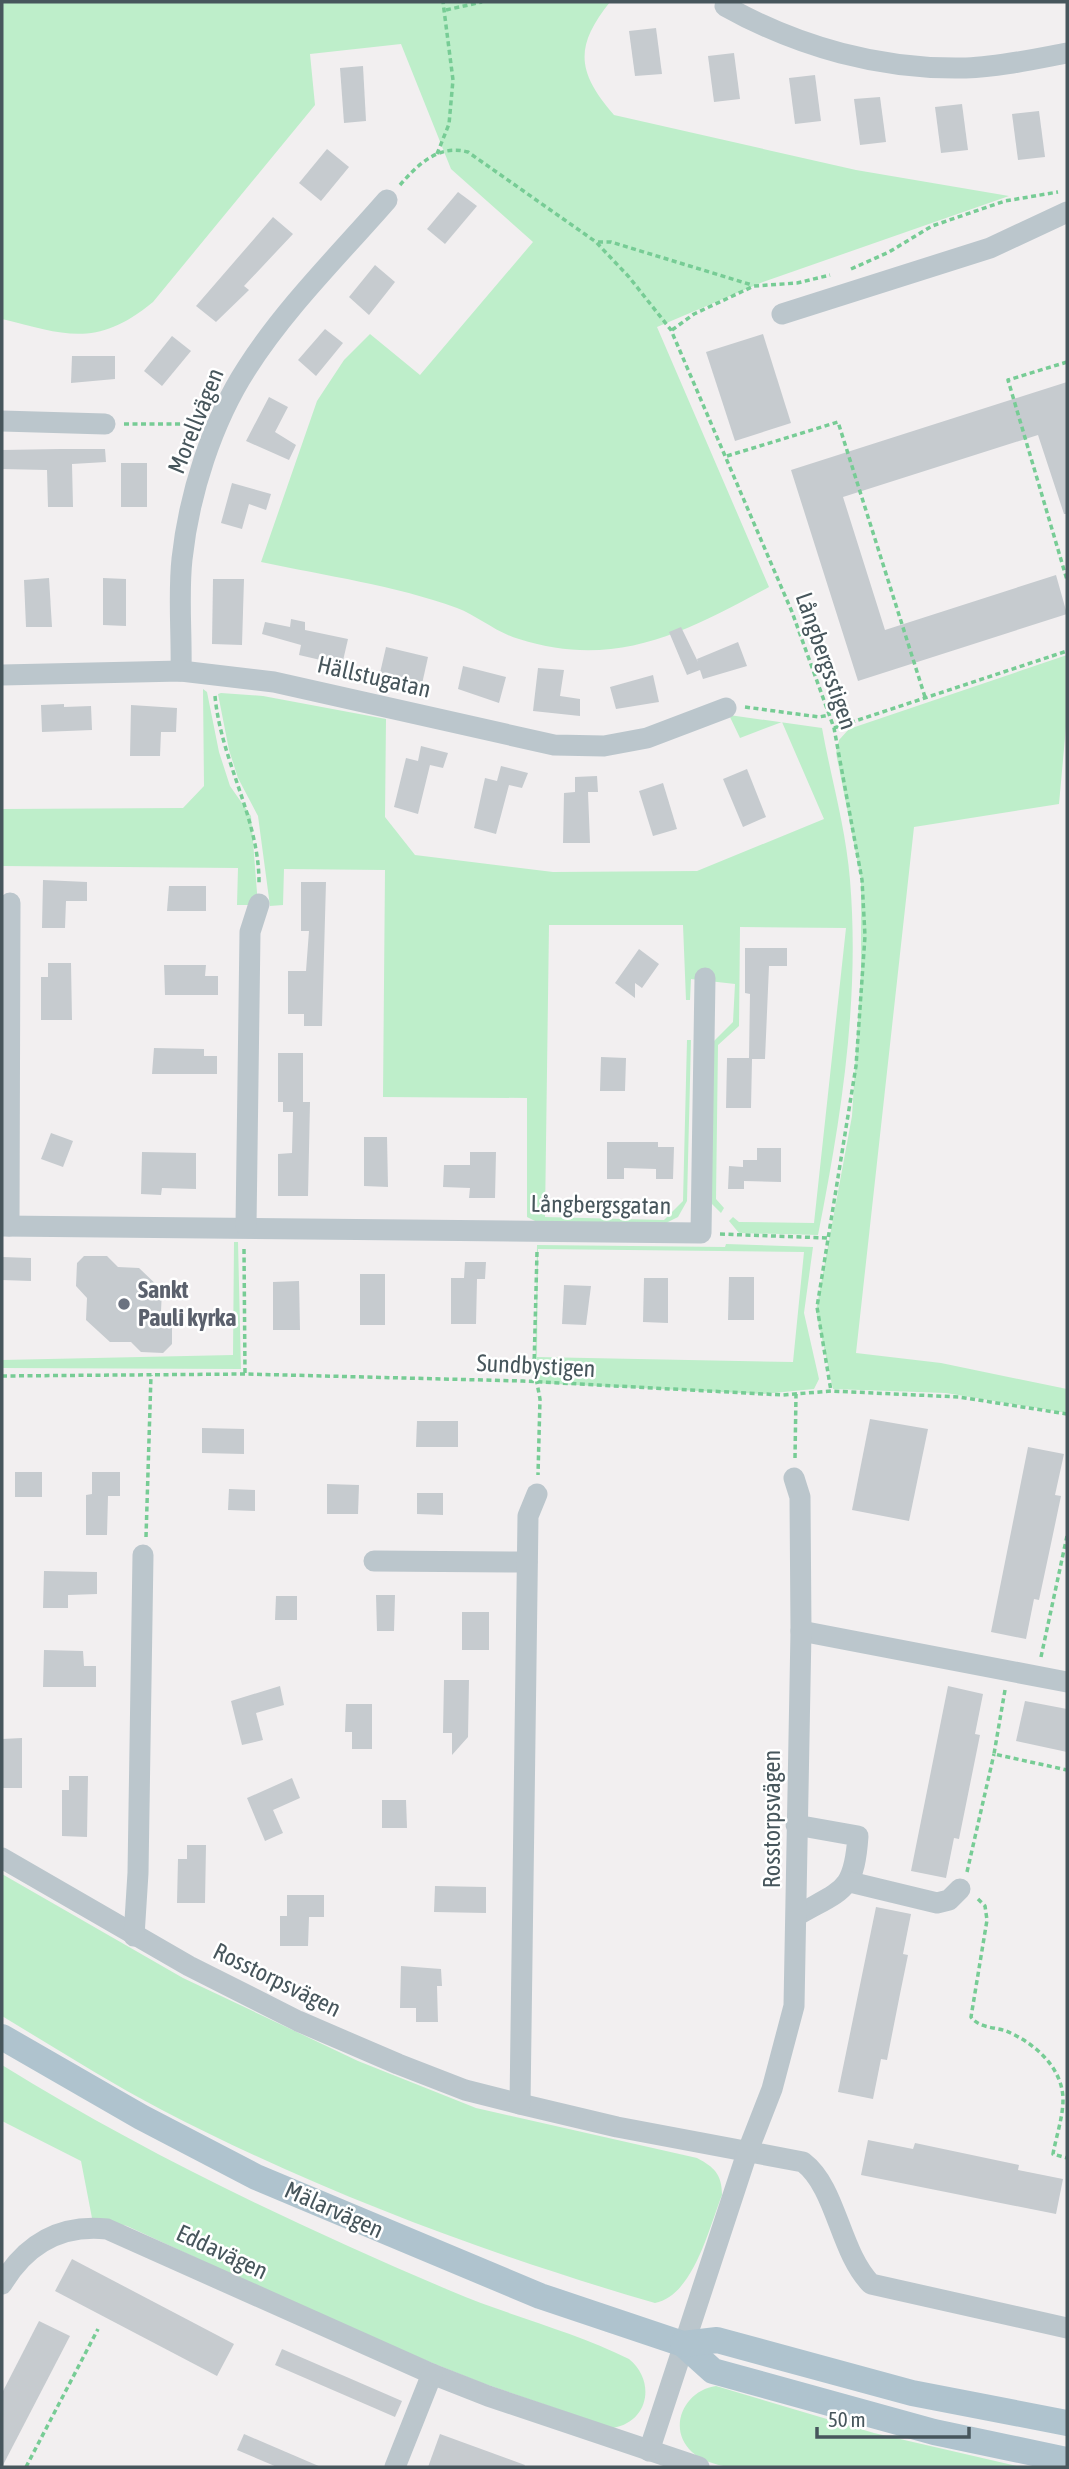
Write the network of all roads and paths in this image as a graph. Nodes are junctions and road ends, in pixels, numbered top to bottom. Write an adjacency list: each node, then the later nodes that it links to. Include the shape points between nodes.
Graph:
1 (443, 2): 4 (path)
2 (482, 2): 4 (path)
3 (725, 6): 5 (street, via 791,39 858,58 911,66 968,68)
4 (446, 10): 6 (path, via 453,80 449,124)
5 (1067, 53)
6 (437, 153): 8 (path); 10 (path, Långbergsstigen, via 461,150 475,156)
7 (1067, 192): 11 (path, via 1027,196 932,226)
8 (387, 200): 19 (street, Morellvägen, via 281,322 246,369)
9 (1067, 212): 14 (street, via 990,248)
10 (596, 242): 13 (path, via 611,242); 15 (path, Långbergsstigen)
11 (847, 270)
12 (837, 273): 13 (path, via 797,283)
13 (754, 286): 15 (path)
14 (782, 314)
15 (671, 330): 20 (path, Långbergsstigen)
16 (1067, 362): 21 (path, via 1008,380)
17 (2, 421): 18 (street)
18 (105, 424): 19 (path, via 196,424)
19 (216, 429): 23 (street, Morellvägen, via 195,493 182,559)
20 (727, 456): 26 (path, via 838,422); 28 (path, Långbergsstigen)
21 (1067, 580)
22 (1067, 651): 26 (path)
23 (181, 671): 24 (street, Hällstugatan); 25 (street, Hällstugatan)
24 (2, 675)
25 (216, 675): 27 (street, Hällstugatan, via 352,697 554,745 604,746 647,738); 31 (path, via 220,731 257,846)
26 (925, 697): 29 (path)
27 (726, 708): 28 (path)
28 (829, 715): 29 (path, Långbergsstigen)
29 (834, 728): 37 (path, Långbergsstigen, via 862,880 865,959 856,1066)
30 (10, 903): 33 (street, Långbergsgatan)
31 (259, 904): 34 (street, via 250,932)
32 (705, 978): 36 (street, Långbergsgatan)
33 (5, 1226): 34 (street, Långbergsgatan)
34 (246, 1226): 35 (street, Långbergsgatan); 38 (path)
35 (537, 1230): 36 (street, Långbergsgatan); 41 (path)
36 (701, 1233): 37 (path)
37 (827, 1238): 42 (path, Långbergsstigen, via 817,1307)
38 (245, 1374): 39 (path, Sundbystigen); 41 (path, Sundbystigen)
39 (150, 1375): 40 (path, Sundbystigen); 48 (path)
40 (2, 1376)
41 (537, 1383): 43 (path, Sundbystigen); 46 (path)
42 (831, 1391): 43 (path, Sundbystigen); 44 (path, Sundbystigen, via 959,1397)
43 (796, 1394): 45 (path)
44 (1067, 1414)
45 (794, 1478): 51 (street, Rosstorpsvägen, via 800,1497)
46 (537, 1494): 50 (street, via 528,1516)
47 (1067, 1536): 53 (path)
48 (143, 1555): 62 (street)
49 (374, 1561): 50 (street)
50 (527, 1562): 64 (street)
51 (801, 1631): 52 (street); 57 (street, Rosstorpsvägen)
52 (1009, 1671): 53 (street); 55 (path)
53 (1037, 1676): 54 (street)
54 (1067, 1682)
55 (993, 1754): 56 (path); 60 (path)
56 (1067, 1770)
57 (796, 1825): 59 (street, via 858,1836); 61 (street, Rosstorpsvägen)
58 (2, 1858): 62 (street, Rosstorpsvägen)
59 (850, 1882): 60 (street, via 937,1903 949,1900); 61 (street)
60 (960, 1889): 66 (path, via 981,1901 987,1912 971,2017 1031,2045 1056,2073 1063,2104 1053,2154)
61 (798, 1915): 65 (street, Rosstorpsvägen, via 794,2006 772,2089)
62 (134, 1936): 64 (street, Rosstorpsvägen, via 298,2021 465,2090)
63 (2, 2037): 70 (main road, Mälarvägen, via 256,2177 528,2291)
64 (520, 2104): 65 (street, Rosstorpsvägen)
65 (747, 2153): 68 (street, Rosstorpsvägen, via 791,2158 811,2169 851,2256 871,2284); 70 (street, Rosstorpsvägen)
66 (1067, 2158)
67 (2, 2284): 71 (street, Eddavägen, via 33,2245 84,2227 107,2230)
68 (1067, 2328)
69 (98, 2329): 75 (path)
70 (683, 2344): 72 (main road, Mälarvägen, via 717,2340 912,2393); 73 (street); 74 (main road, Mälarvägen, via 713,2371 934,2432)
71 (432, 2374): 73 (street, Eddavägen); 76 (street)
72 (1067, 2423)
73 (649, 2451): 77 (street, Eddavägen)
74 (1067, 2460)
75 (26, 2467)
76 (396, 2467)
77 (699, 2467)

